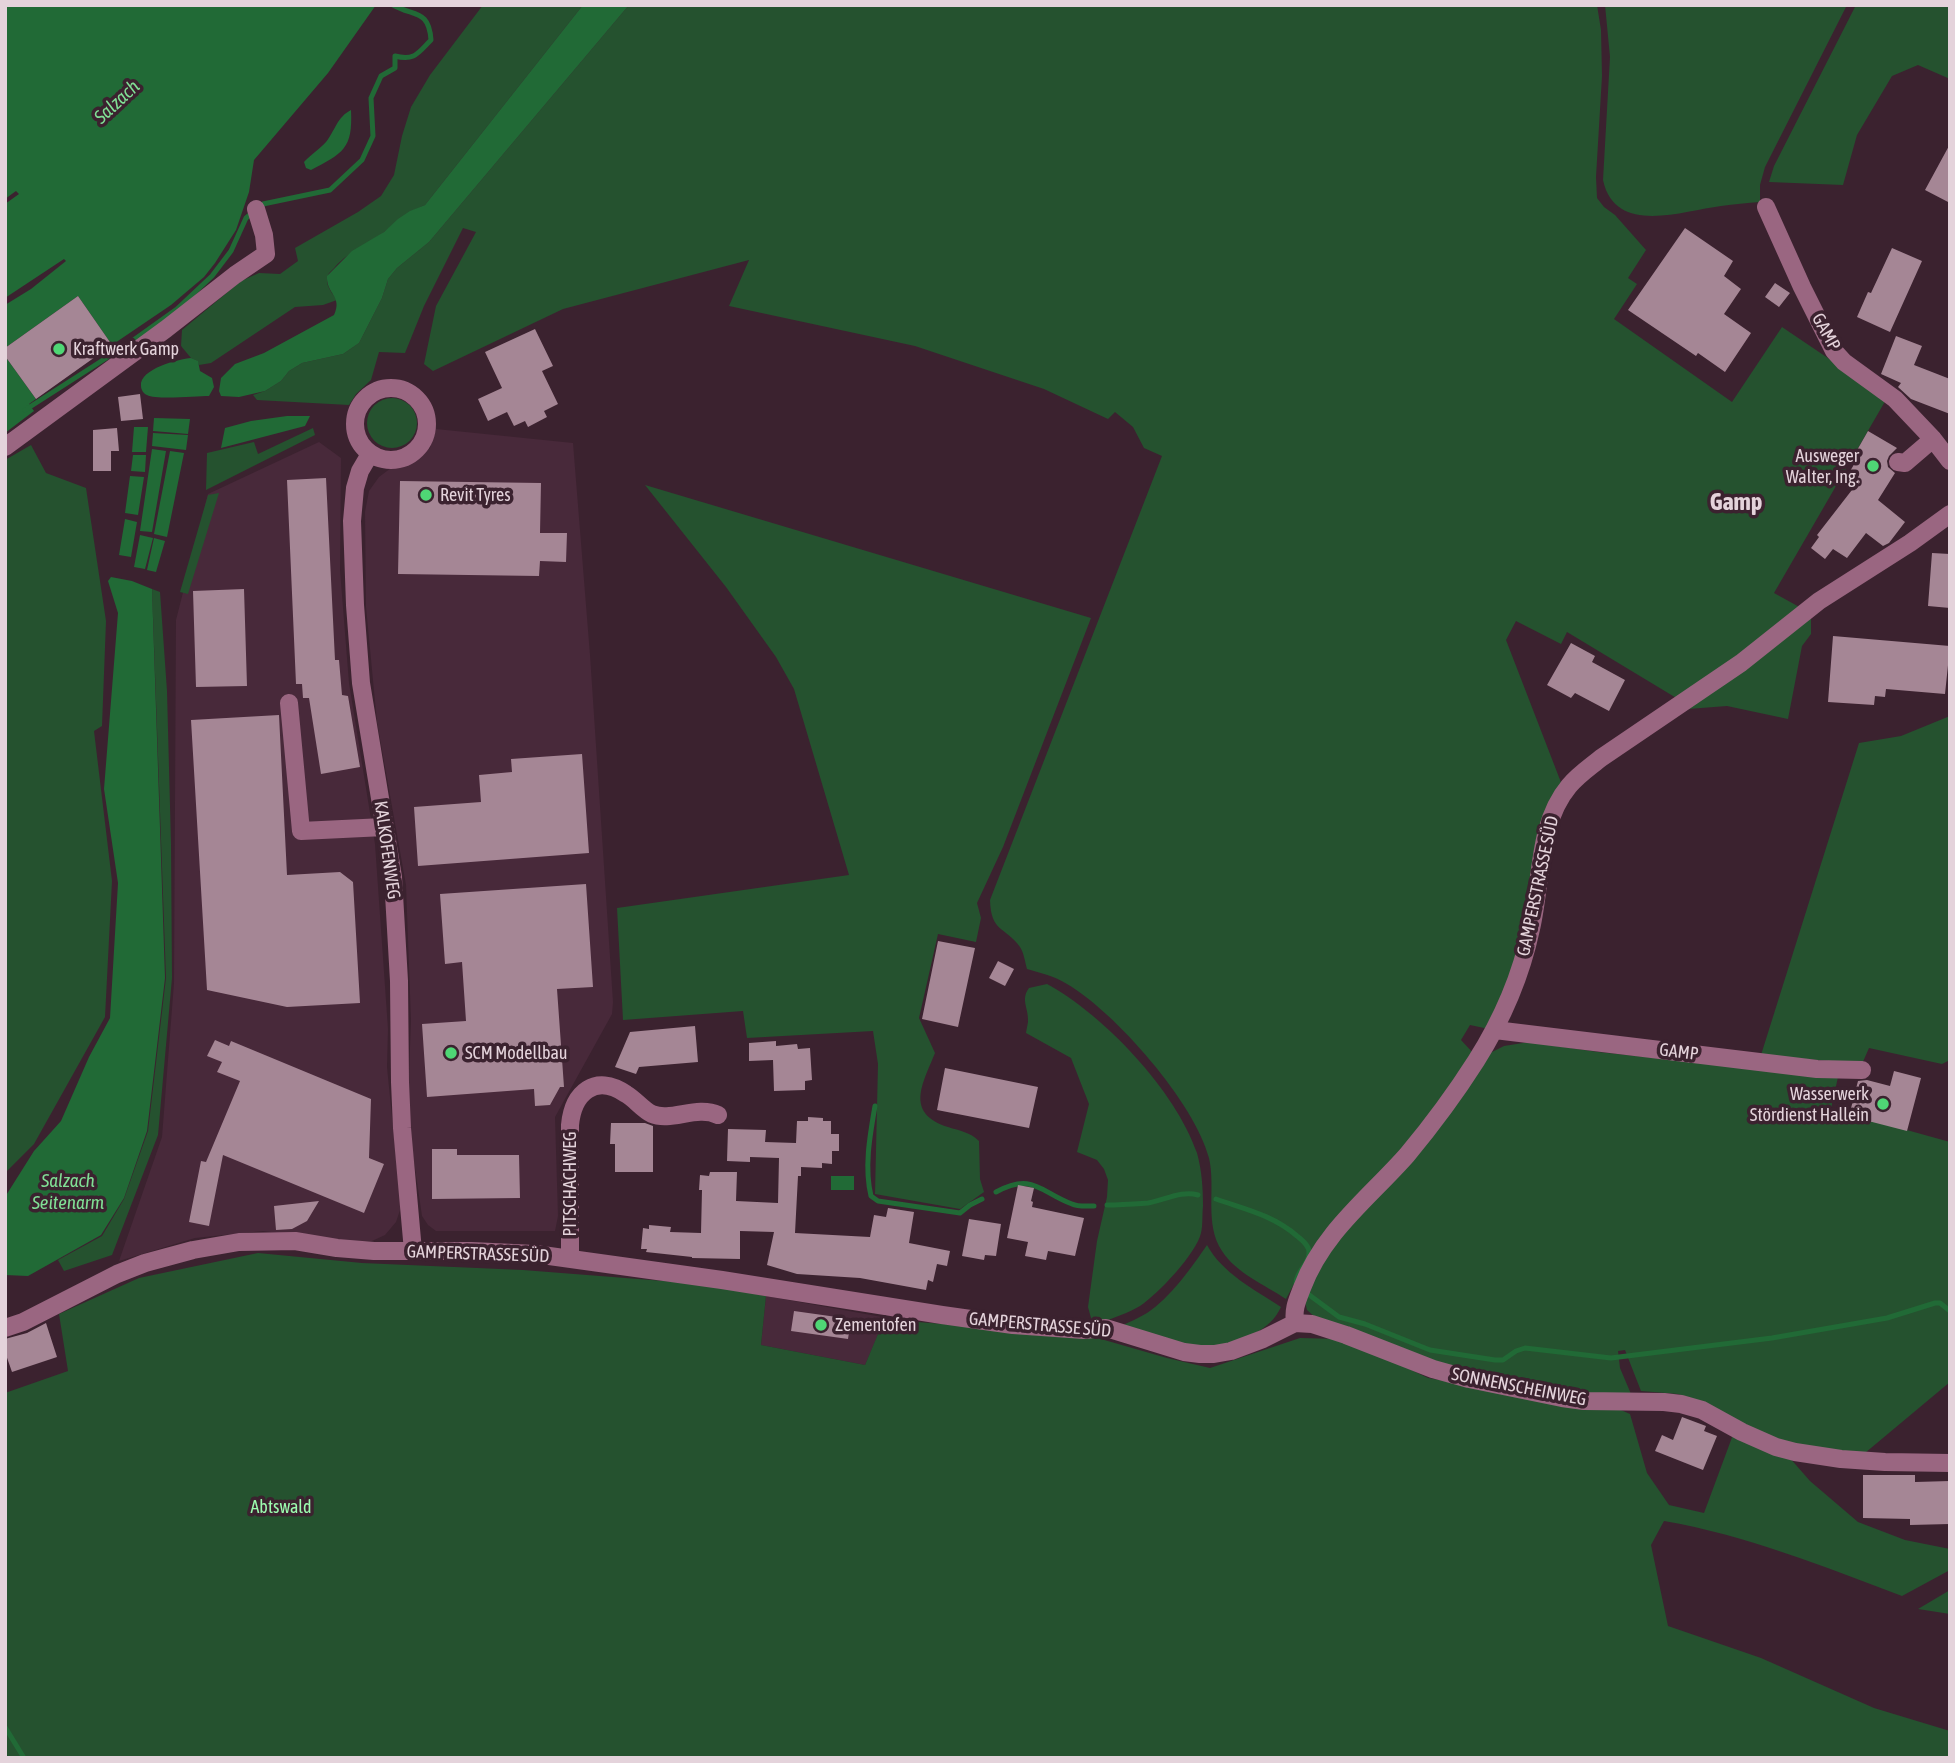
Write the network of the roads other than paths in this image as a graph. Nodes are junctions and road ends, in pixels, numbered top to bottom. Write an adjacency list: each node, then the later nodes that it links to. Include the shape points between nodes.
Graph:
1 (1766, 207): 3 (street, GAMP, via 1834,351 1895,399)
2 (256, 209): 4 (street, via 266,254)
3 (1933, 439): 6 (street, GAMP); 7 (street, via 1912,459)
4 (5, 447)
5 (370, 454): 5 (street, via 394,460 407,456 424,438 425,412 408,392 384,388 363,401 355,421 356,433); 10 (street, KALKOFENWEG, via 355,488 352,540 361,683)
6 (1950, 461)
7 (1898, 462)
8 (1950, 514): 11 (street, GAMPERSTRASSE SÜD, via 1819,601 1741,663 1601,758 1567,788 1552,814 1531,929)
9 (289, 703): 10 (street, via 301,831)
10 (384, 827): 14 (street, KALKOFENWEG, via 393,877 402,1128)
11 (1495, 1030): 12 (street, GAMP, via 1817,1069); 16 (street, GAMPERSTRASSE SÜD, via 1433,1123 1334,1232 1307,1275 1293,1311)
12 (1862, 1070)
13 (718, 1115): 15 (street, PITSCHACHWEG, via 652,1114 617,1089 605,1086 584,1091 571,1111)
14 (413, 1251): 15 (street, GAMPERSTRASSE SÜD); 17 (street, GAMPERSTRASSE SÜD, via 295,1241 239,1242 193,1250 117,1274)
15 (570, 1259): 16 (street, GAMPERSTRASSE SÜD, via 1002,1324 1106,1328 1200,1354 1231,1351)
16 (1295, 1323): 18 (street, SONNENSCHEINWEG, via 1346,1335 1459,1377 1573,1399 1681,1404 1795,1452 1841,1459)
17 (5, 1328)
18 (1950, 1463)

